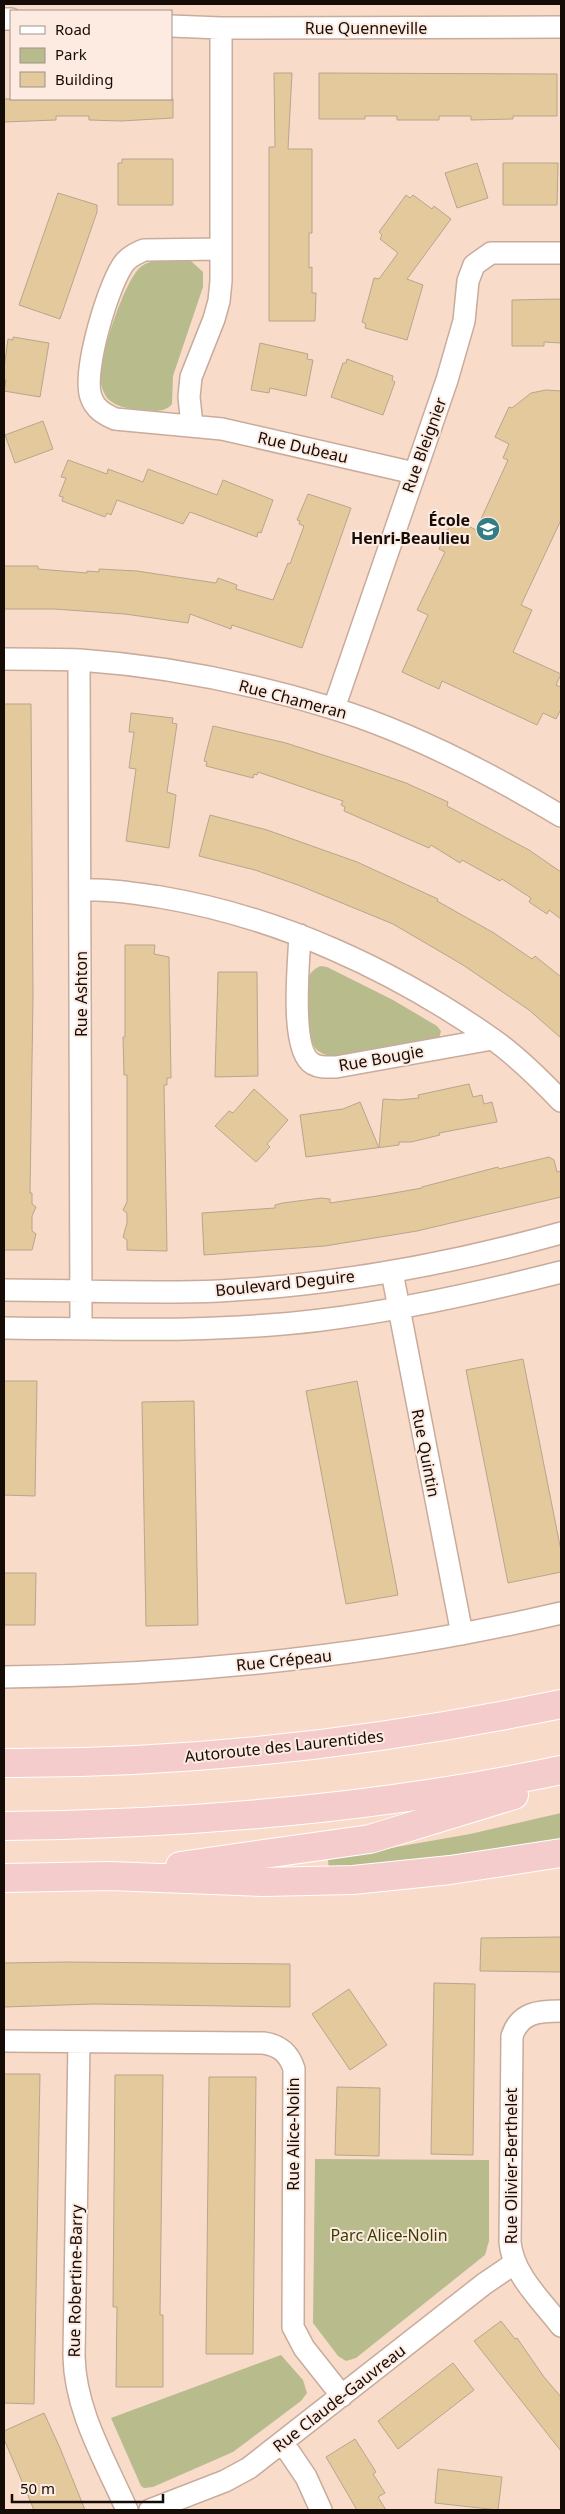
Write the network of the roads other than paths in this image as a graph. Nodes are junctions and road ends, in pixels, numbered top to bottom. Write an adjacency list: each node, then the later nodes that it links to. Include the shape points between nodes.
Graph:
1 (172, 26): 3 (street, Rue Quenneville)
2 (561, 27): 3 (street, Rue Quenneville)
3 (221, 28): 4 (street)
4 (220, 249): 6 (street, via 219,301 191,377); 6 (street, Rue Dubeau, via 155,249 133,254 118,275 89,368 91,397 104,414 115,419)
5 (561, 253): 7 (street, Rue Bleignier, via 491,253 474,265 468,281 464,321 456,352)
6 (192, 426): 7 (street, Rue Dubeau, via 264,437)
7 (414, 473): 10 (street, Rue Bleignier)
8 (4, 659): 9 (street, Rue Chameran)
9 (79, 660): 10 (street, Rue Chameran, via 254,686); 12 (street, Rue Ashton)
10 (334, 708): 11 (street, Rue Chameran, via 478,769)
11 (561, 816)
12 (81, 890): 13 (street, via 109,889 190,902); 20 (street, Rue Ashton)
13 (300, 935): 14 (street, via 360,960 424,995); 14 (street, Rue Bougie, via 298,1026 303,1052 312,1064 336,1067)
14 (492, 1039): 15 (street)
15 (561, 1101)
16 (561, 1233): 17 (street, Boulevard Deguire)
17 (392, 1272): 20 (street, Boulevard Deguire, via 227,1290); 21 (street, Rue Quintin)
18 (561, 1272): 21 (street)
19 (4, 1290): 20 (street, Boulevard Deguire)
20 (80, 1291): 23 (street, Rue Ashton)
21 (398, 1308): 23 (street, via 320,1320 244,1326); 25 (street, Rue Quintin)
22 (4, 1328): 23 (street)
23 (81, 1328)
24 (561, 1613): 25 (street, Rue Crépeau)
25 (462, 1634): 26 (street, Rue Crépeau, via 357,1653 270,1662 81,1676)
26 (4, 1677)
27 (561, 1704): 28 (highway, Autoroute des Laurentides, via 453,1725 283,1749 141,1760)
28 (4, 1763)
29 (561, 1770): 31 (highway, via 396,1799 261,1815 146,1823)
30 (561, 1780): 33 (highway, via 370,1839)
31 (4, 1826)
32 (561, 1853): 33 (highway, via 450,1870 353,1880 263,1882)
33 (110, 1876): 34 (highway)
34 (4, 1878)
35 (561, 2011): 38 (street, Rue Olivier-Berthelet, via 537,2011 526,2016 514,2030 510,2242)
36 (4, 2041): 37 (street, Rue Alice-Nolin)
37 (79, 2042): 40 (street, Rue Alice-Nolin, via 263,2043 280,2049 289,2057 294,2069 292,2320 299,2341); 42 (street, Rue Robertine-Barry, via 75,2376 81,2404)
38 (515, 2263): 39 (street, Rue Olivier-Berthelet); 40 (street, Rue Claude-Gauvreau)
39 (561, 2326)
40 (342, 2396): 41 (street, Rue Claude-Gauvreau)
41 (283, 2443): 43 (street, Rue Claude-Gauvreau, via 237,2475); 44 (street, via 306,2477)
42 (126, 2510)
43 (150, 2510)
44 (321, 2510)

